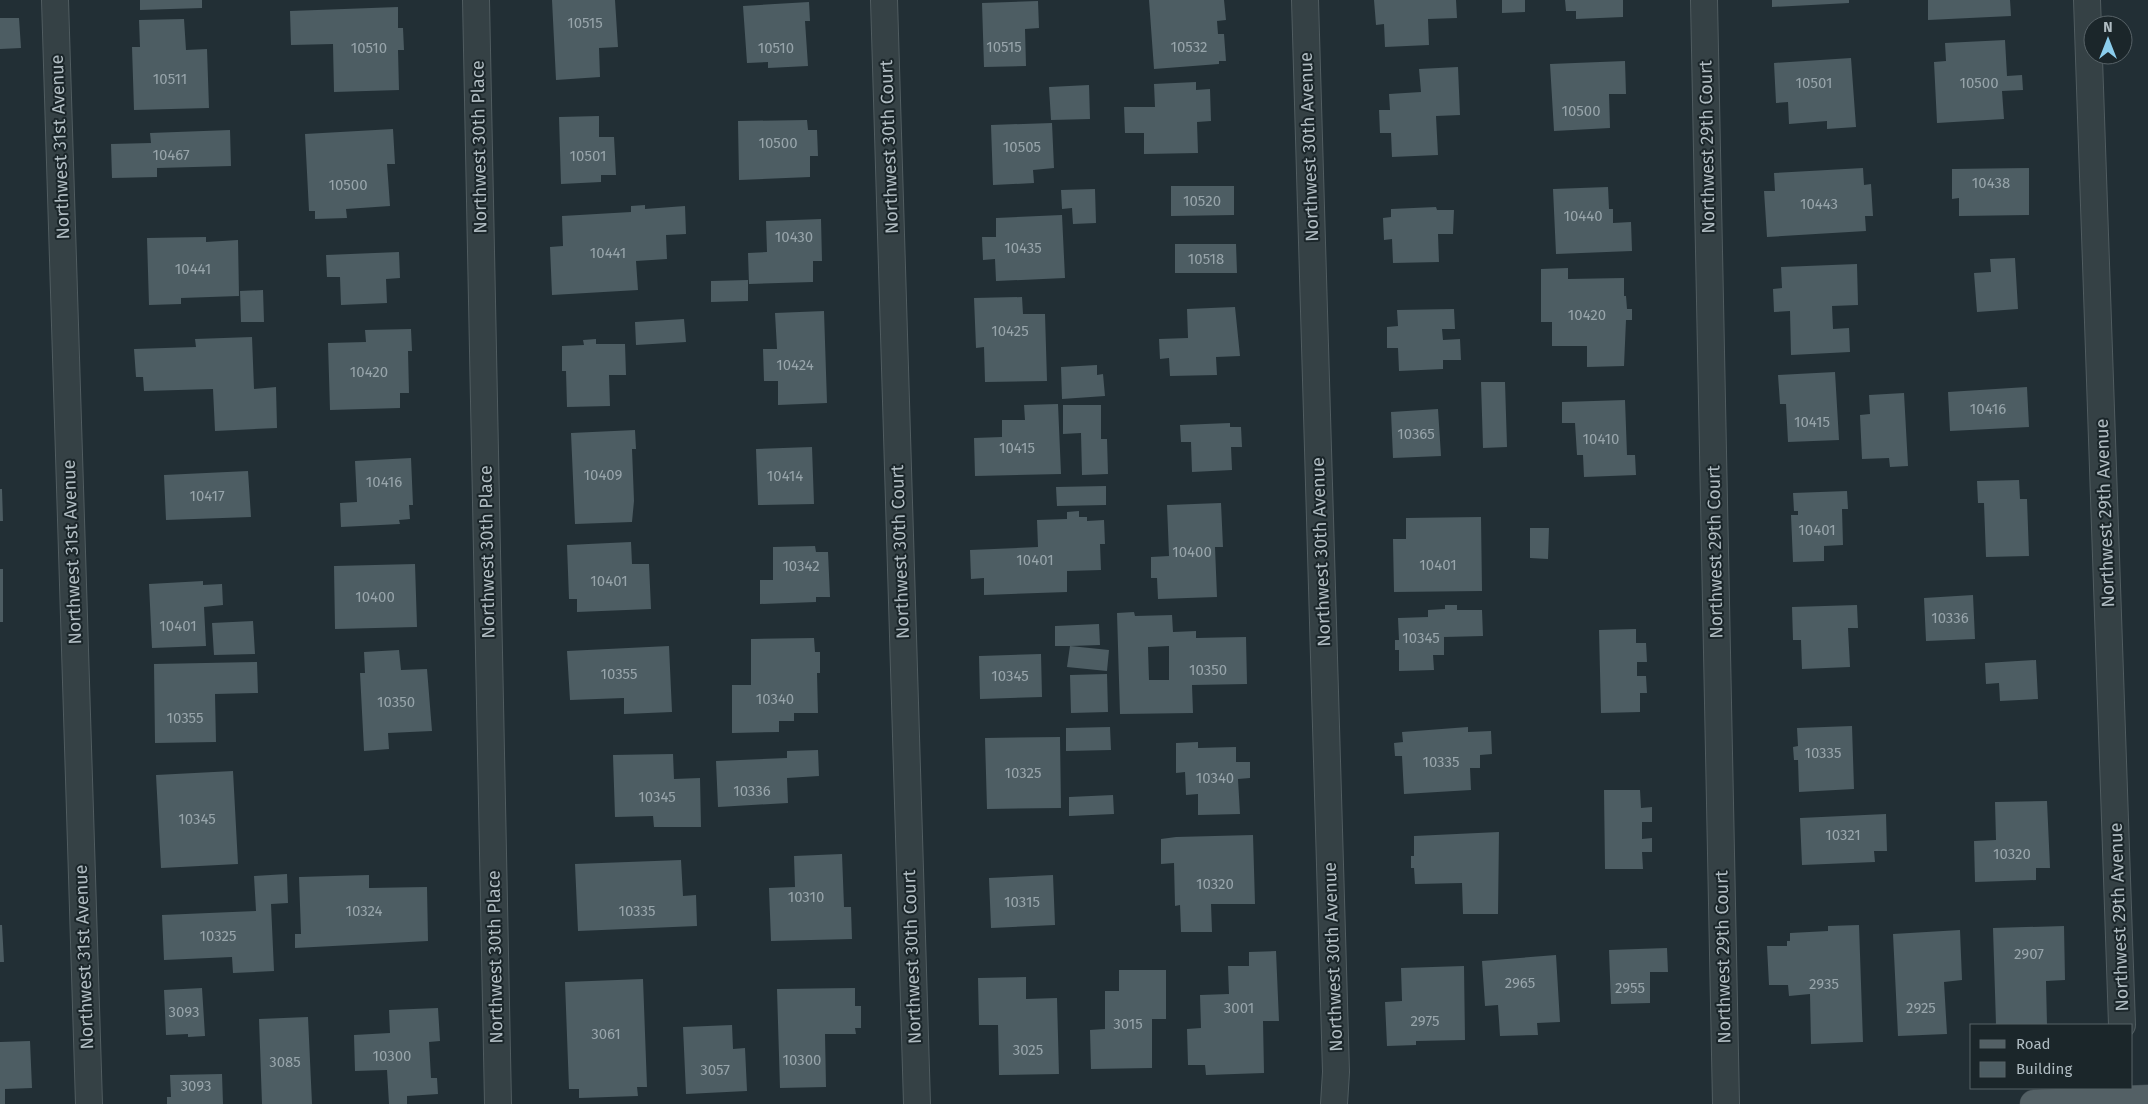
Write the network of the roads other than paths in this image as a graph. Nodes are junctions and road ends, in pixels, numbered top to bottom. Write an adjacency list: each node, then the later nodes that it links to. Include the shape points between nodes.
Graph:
1 (56, 0): 9 (street, Northwest 31st Avenue)
2 (476, 0): 10 (street, Northwest 30th Place)
3 (884, 0): 11 (street, Northwest 30th Court)
4 (1305, 0): 12 (street, Northwest 30th Avenue, via 1336,1072)
5 (1704, 0): 13 (street, Northwest 29th Court)
6 (2088, 0): 7 (street, Northwest 29th Avenue)
7 (2122, 1024)
8 (2131, 1098): 14 (main road)
9 (89, 1104)
10 (498, 1104)
11 (917, 1104)
12 (1334, 1104)
13 (1726, 1104)
14 (2034, 1104)

